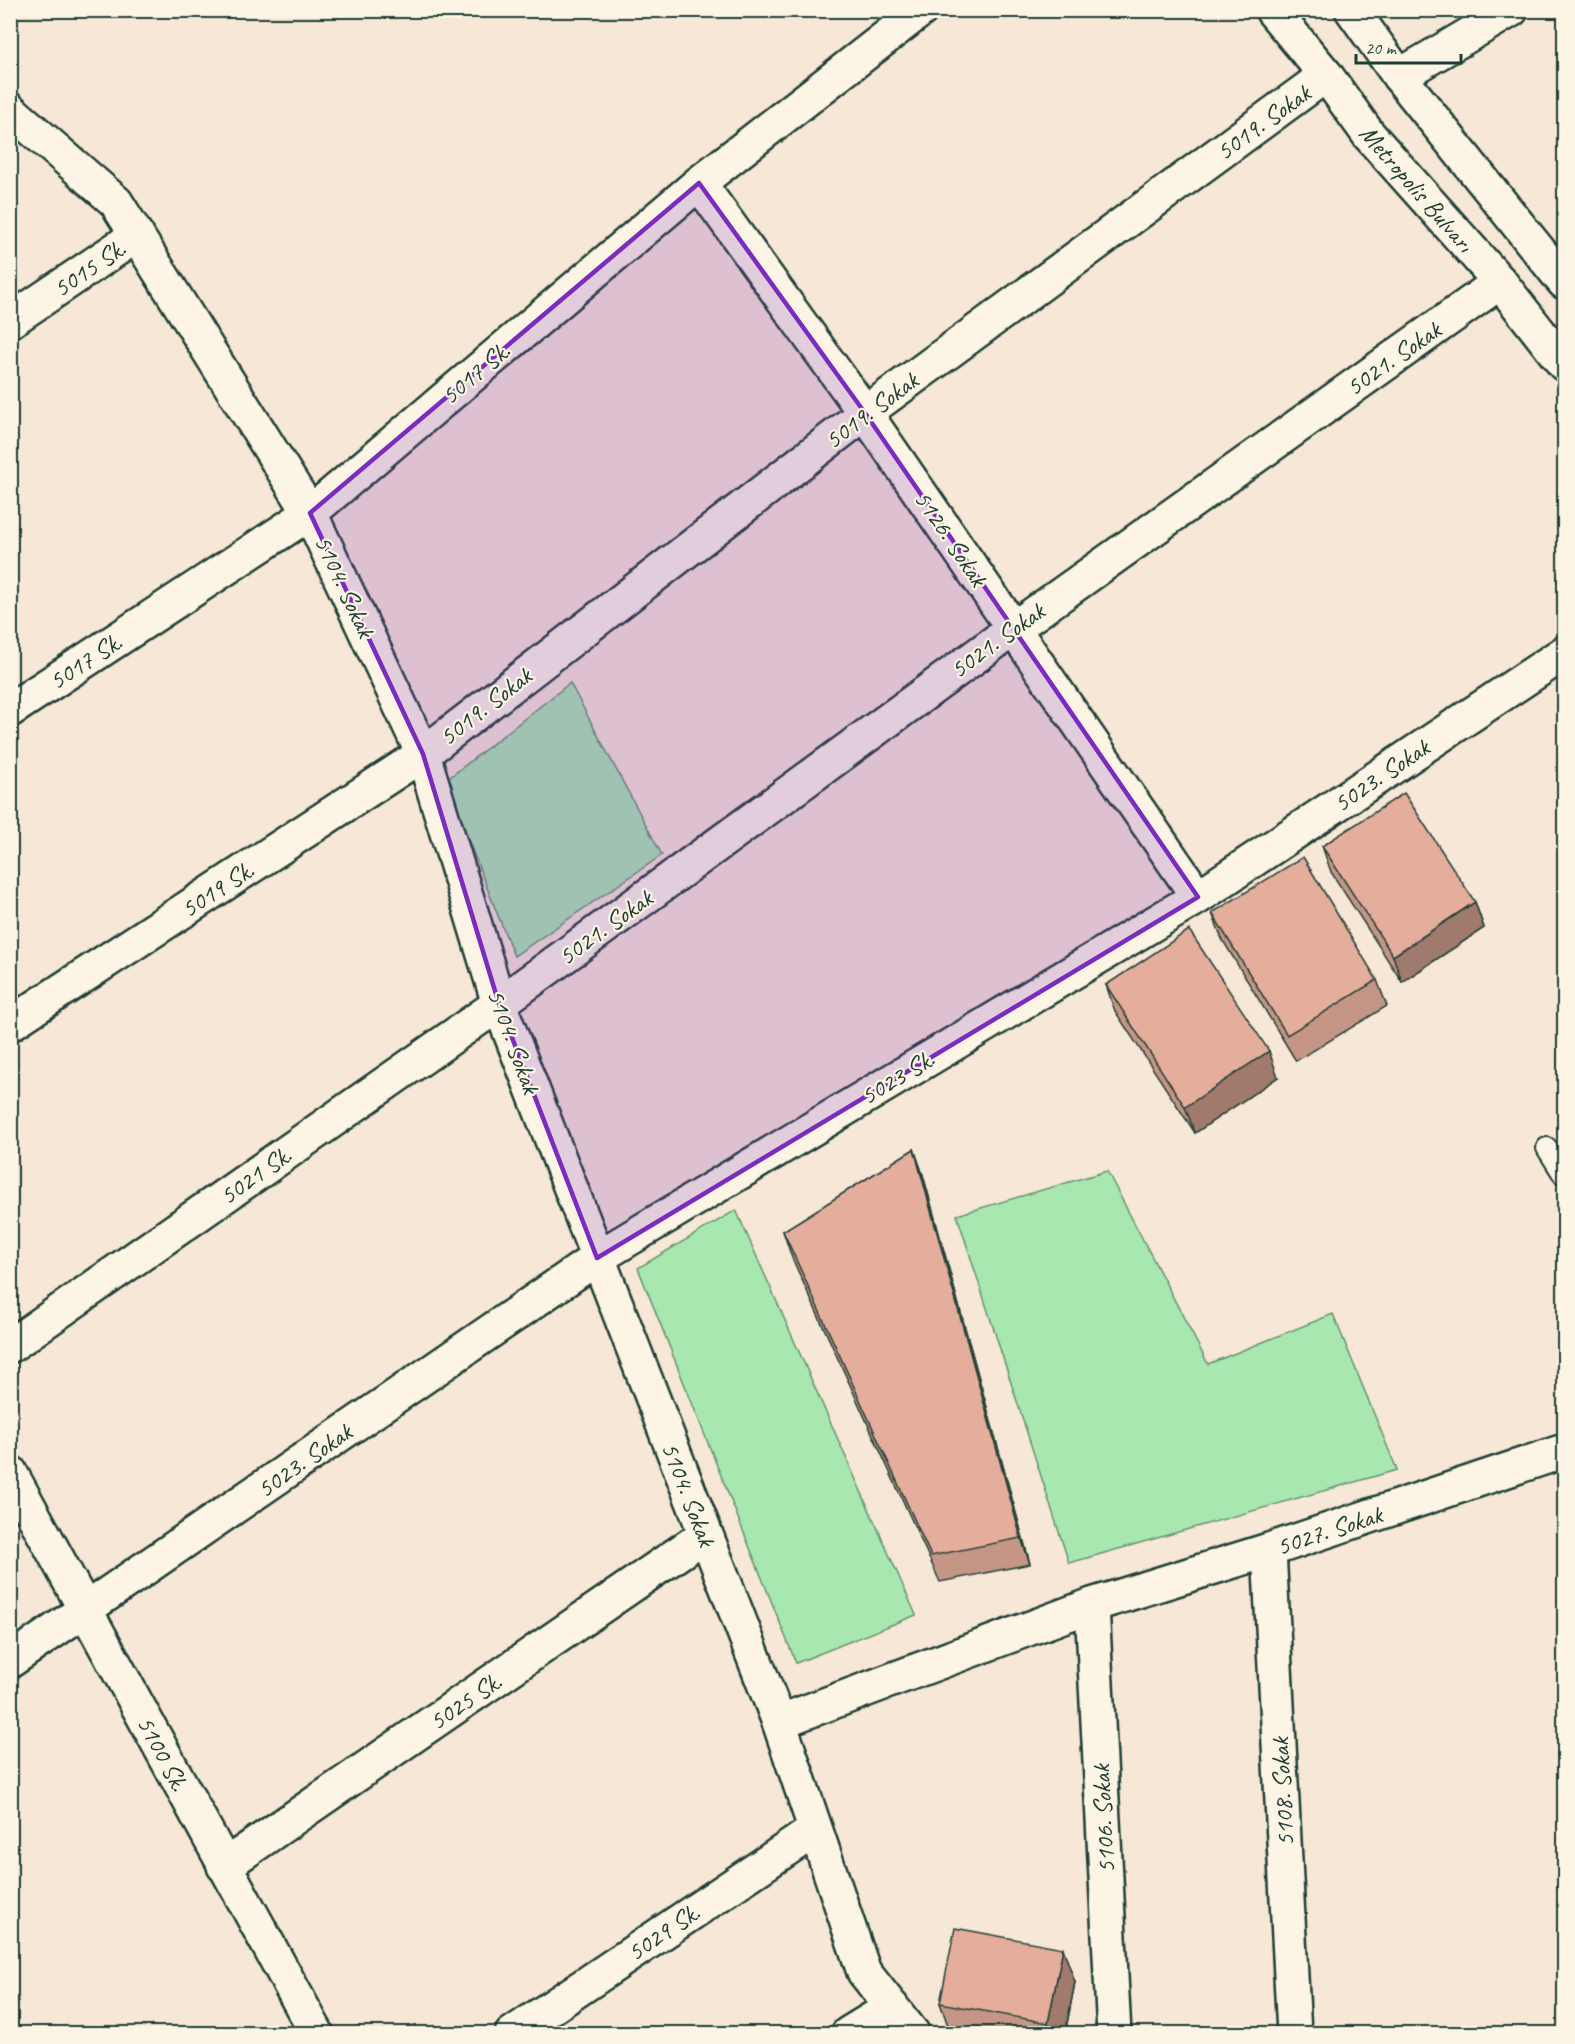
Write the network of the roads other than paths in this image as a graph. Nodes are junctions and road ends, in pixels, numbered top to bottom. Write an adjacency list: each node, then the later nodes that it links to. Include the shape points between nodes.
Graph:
1 (921, 10): 8 (street, 5017 Sk.)
2 (1272, 10): 5 (street, Metropolis Bulvarı)
3 (1352, 10): 6 (street, Metropolis Bulvarı)
4 (1511, 10): 6 (street)
5 (1326, 75): 10 (street, Metropolis Bulvarı, via 1369,135); 14 (street, 5019. Sokak)
6 (1399, 76): 11 (street, Metropolis Bulvarı)
7 (10, 110): 9 (street, 5104. Sokak, via 116,202)
8 (699, 183): 14 (street, 5126. Sokak); 15 (street, 5017 Sk.)
9 (137, 235): 12 (street, 5015 Sk.); 15 (street, 5104. Sokak)
10 (1500, 282): 13 (street, Metropolis Bulvarı); 16 (street, 5021. Sokak)
11 (1564, 282)
12 (10, 321)
13 (1564, 364)
14 (865, 413): 16 (street, 5126. Sokak); 19 (street, 5019. Sokak)
15 (310, 513): 18 (street, 5017 Sk.); 19 (street, 5104. Sokak)
16 (1013, 628): 20 (street, 5126. Sokak); 21 (street, 5021. Sokak)
17 (1564, 653): 20 (street, 5023. Sokak)
18 (10, 710)
19 (423, 754): 21 (street, 5104. Sokak); 22 (street, 5019 Sk.)
20 (1198, 897): 25 (street, 5023 Sk.)
21 (499, 1004): 25 (street, 5104. Sokak); 26 (street, 5021 Sk.)
22 (10, 1024)
23 (1547, 1148): 24 (lane)
24 (1564, 1175)
25 (597, 1258): 29 (street, 5104. Sokak); 32 (street, 5023. Sokak)
26 (10, 1346)
27 (1564, 1451): 30 (street, 5027. Sokak)
28 (10, 1472): 32 (street, 5100 Sk.)
29 (705, 1535): 34 (street, 5104. Sokak); 36 (street, 5025 Sk.)
30 (1269, 1550): 31 (street, 5027. Sokak); 43 (street, 5108. Sokak)
31 (1092, 1605): 34 (street, 5027. Sokak); 42 (street, 5106. Sokak)
32 (86, 1610): 33 (street, 5023. Sokak); 36 (street, 5100 Sk.)
33 (10, 1661)
34 (779, 1722): 35 (street, 5104. Sokak)
35 (815, 1830): 37 (street, 5104. Sokak, via 864,1972); 39 (street, 5029 Sk.)
36 (224, 1866): 38 (street, 5100 Sk.)
37 (892, 2007): 40 (street); 41 (street, 5104. Sokak)
38 (317, 2034)
39 (512, 2034)
40 (848, 2034)
41 (913, 2034)
42 (1114, 2034)
43 (1294, 2034)

